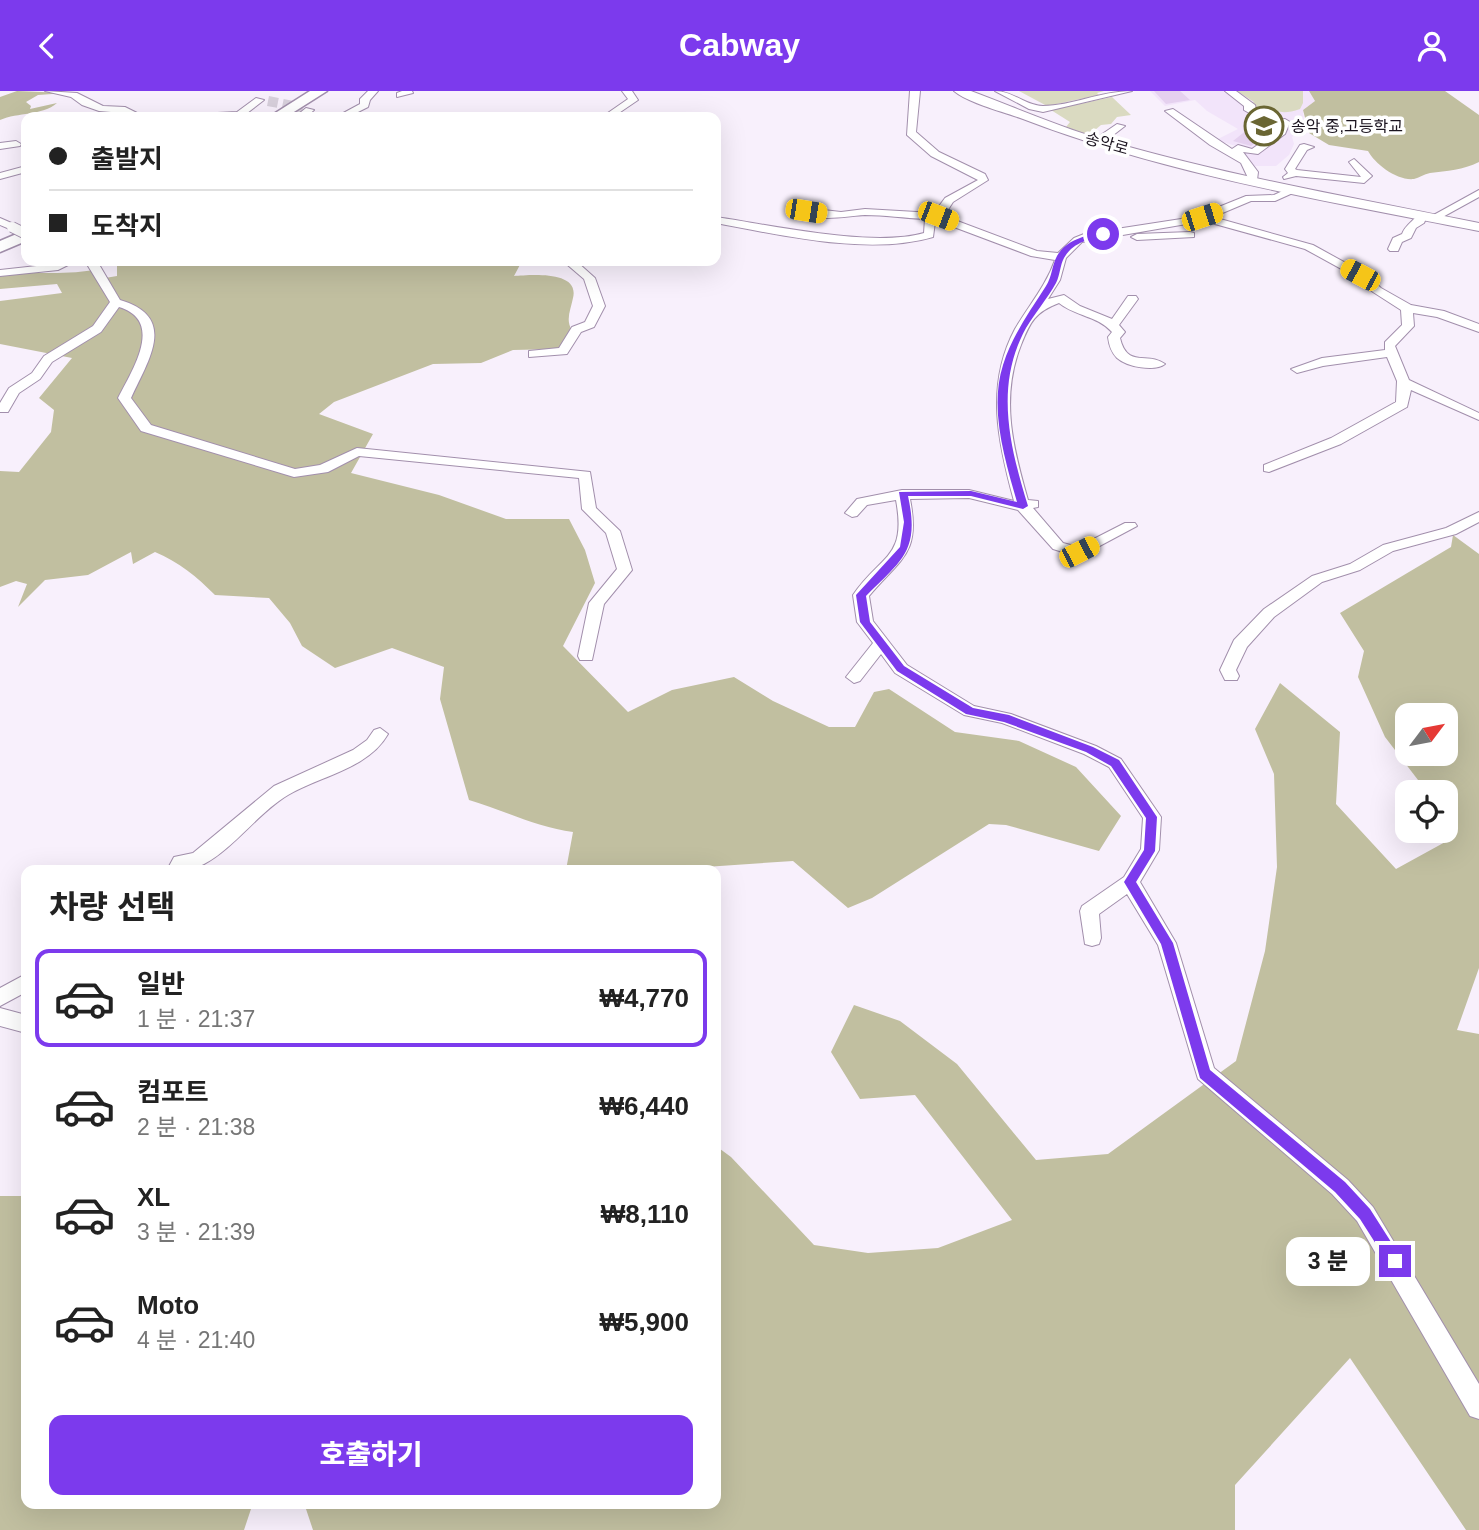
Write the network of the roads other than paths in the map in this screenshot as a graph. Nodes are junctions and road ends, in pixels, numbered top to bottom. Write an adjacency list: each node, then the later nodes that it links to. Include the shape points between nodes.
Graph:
1 (50, 91): 16 (street, via 74,95 102,109)
2 (294, 91): 18 (highway)
3 (302, 91): 19 (highway)
4 (312, 91): 20 (highway)
5 (320, 91): 21 (highway)
6 (373, 91): 22 (street, via 365,105)
7 (627, 91): 23 (street, via 633,100)
8 (915, 91): 38 (street, via 911,133 935,154 983,180 945,204)
9 (960, 91): 35 (main road, via 1084,138)
10 (967, 91): 25 (main road, 송악로)
11 (1000, 91): 12 (street, via 1043,109)
12 (1126, 91)
13 (1230, 91): 29 (street, via 1273,123 1285,122 1281,132 1254,152 1238,148)
14 (259, 98): 17 (street)
15 (1170, 111): 29 (street)
16 (129, 112)
17 (243, 112)
18 (262, 112)
19 (269, 112)
20 (279, 112)
21 (284, 112)
22 (351, 112)
23 (615, 112)
24 (1120, 126): 25 (street)
25 (1099, 141): 34 (main road, 송악로)
26 (16, 144): 27 (street)
27 (0, 146)
28 (1309, 147): 32 (street, via 1304,147 1294,162 1290,169)
29 (1245, 161): 34 (street)
30 (1354, 162): 32 (street, via 1366,173 1364,180)
31 (21, 170): 33 (street)
32 (1294, 173): 35 (street)
33 (0, 176)
34 (1253, 178): 35 (main road, 송악로)
35 (1286, 188): 39 (street, via 1288,193 1275,198 1250,198); 40 (main road)
36 (1479, 193): 40 (street)
37 (806, 211): 38 (street)
38 (938, 216): 43 (street, via 930,220 929,235 922,239 892,242); 54 (street, via 1035,254)
39 (1202, 217): 41 (street); 64 (street, via 1309,247)
40 (1428, 217): 44 (main road); 53 (street, via 1411,226)
41 (1183, 220): 50 (street, via 1181,225 1157,232); 54 (street, via 1088,236)
42 (0, 221): 45 (street)
43 (721, 221)
44 (1479, 226)
45 (21, 231)
46 (21, 233): 51 (highway)
47 (21, 233): 52 (highway)
48 (1190, 235): 50 (street)
49 (1137, 237): 50 (street)
50 (1158, 237)
51 (0, 241)
52 (0, 247)
53 (1394, 249)
54 (1061, 257): 59 (street)
55 (60, 266): 58 (street)
56 (94, 266): 62 (street)
57 (575, 266): 68 (street, via 589,278 599,306 590,324 576,330 563,351)
58 (0, 273)
59 (1055, 277): 60 (street); 63 (street)
60 (1060, 298): 63 (street); 65 (street, via 1093,320 1103,317)
61 (1132, 299): 65 (street)
62 (116, 302): 72 (street, via 97,329 48,359 36,376 14,391); 81 (street, via 134,305 147,321 151,339 124,398 146,428 294,474 323,469 357,452 585,475 589,509 613,531 625,570 597,603)
63 (1040, 306): 76 (street, via 1021,330 1006,367 1002,407 1008,454)
64 (1407, 308): 66 (street); 67 (street, via 1408,326 1389,345)
65 (1112, 324): 69 (street, via 1119,332 1114,337 1119,355)
66 (1479, 328)
67 (1391, 353): 70 (street); 71 (street)
68 (533, 354)
69 (1159, 364)
70 (1297, 369)
71 (1404, 382): 73 (street); 74 (street, via 1405,397 1395,410)
72 (3, 409)
73 (1477, 417)
74 (1269, 468)
75 (902, 493): 76 (street, via 971,494); 77 (street, via 862,502); 80 (street, via 909,522 905,547 861,595 865,622)
76 (1028, 505): 79 (street, via 1058,546 1079,552)
77 (852, 513)
78 (1479, 516): 82 (street, via 1451,531 1388,548 1355,567 1317,579 1284,600 1240,643 1228,670)
79 (1130, 526)
80 (880, 645): 83 (street); 86 (street, via 901,669 970,711 1005,718 1115,763 1152,817 1150,851)
81 (586, 656)
82 (1230, 676)
83 (854, 677)
84 (380, 734): 85 (street, via 359,754 280,792 198,859)
85 (178, 865)
86 (1130, 882): 87 (street, via 1089,911); 92 (street, via 1167,943 1205,1073 1340,1187 1365,1214)
87 (1092, 938)
88 (21, 985): 89 (street)
89 (0, 998)
90 (0, 1017): 91 (street)
91 (21, 1023)
92 (1479, 1407)

